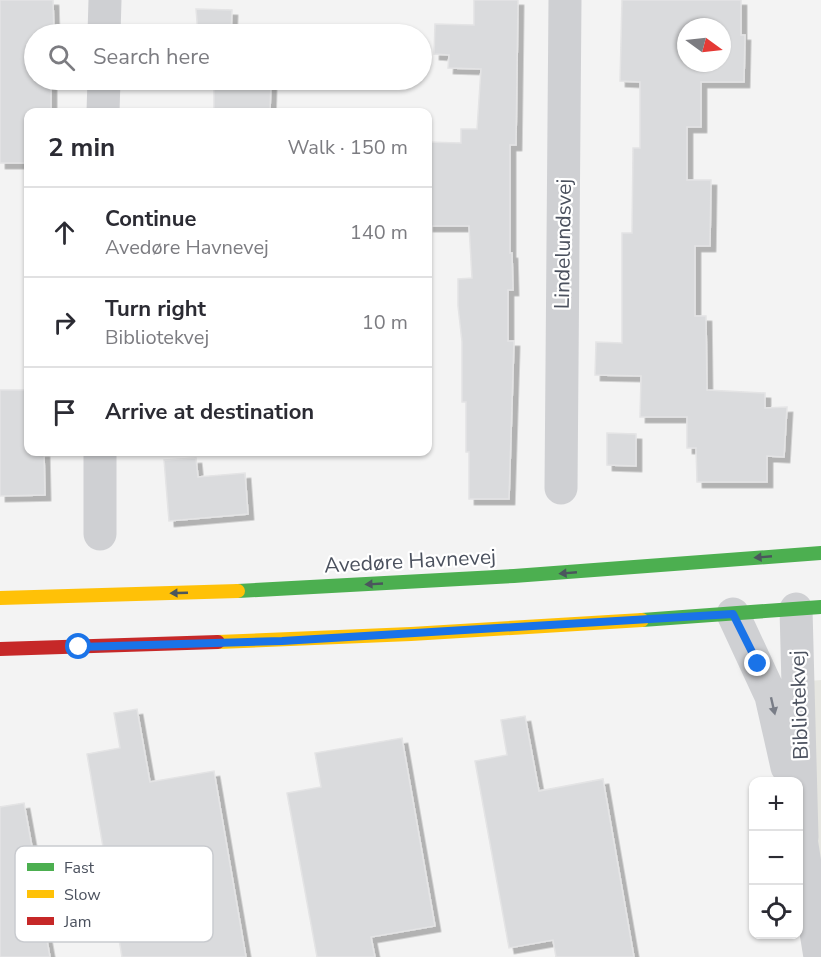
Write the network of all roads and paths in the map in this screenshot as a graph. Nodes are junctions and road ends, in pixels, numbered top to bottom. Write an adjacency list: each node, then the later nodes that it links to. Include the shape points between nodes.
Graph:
1 (105, 0): 3 (street)
2 (565, 0): 7 (street, Lindelundsvej)
3 (104, 24)
4 (104, 90): 5 (street)
5 (104, 108)
6 (100, 456): 8 (street)
7 (561, 488)
8 (100, 534)
9 (821, 552): 10 (street, Avedøre Havnevej, one-way to 10, via 546,575)
10 (0, 598)
11 (808, 608): 12 (street); 15 (street, Bibliotekvej)
12 (733, 614): 13 (street, via 282,641); 14 (street, Bibliotekvej, one-way to 14, via 771,696)
13 (0, 649)
14 (789, 777)
15 (802, 777)
16 (800, 831): 17 (street, Bibliotekvej)
17 (820, 957)

